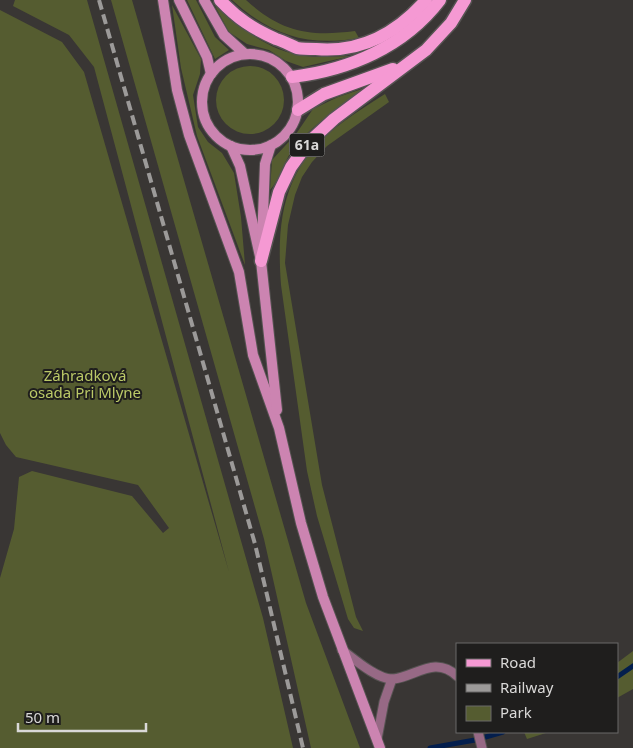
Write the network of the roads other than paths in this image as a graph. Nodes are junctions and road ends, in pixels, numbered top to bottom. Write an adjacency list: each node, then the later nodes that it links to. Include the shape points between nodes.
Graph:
1 (163, 0): 16 (main road, via 177,90 189,135 239,272 253,355)
2 (179, 0): 10 (main road, via 207,56)
3 (204, 0): 8 (main road, via 224,35)
4 (220, 0): 5 (main road, via 245,24 298,48 329,50 372,42 397,28)
5 (426, 0)
6 (440, 0): 11 (main road, via 417,26 373,54 347,64)
7 (465, 0): 9 (main road, 61a, via 438,38)
8 (245, 54): 10 (main road, via 226,60); 11 (main road, via 259,54 272,59)
9 (405, 65): 12 (main road, 61a, via 324,94); 15 (main road, 61a, via 309,142 291,167 279,192)
10 (211, 74): 14 (main road, via 202,94 204,115 214,134)
11 (292, 77): 12 (main road, via 298,93)
12 (298, 110): 13 (main road, via 289,131)
13 (271, 145): 14 (main road, via 251,150); 15 (main road, via 265,164)
14 (231, 146): 15 (main road, via 240,166)
15 (261, 261): 16 (main road)
16 (279, 428): 17 (main road, via 304,532)
17 (342, 650): 19 (lane, via 363,667); 21 (main road)
18 (456, 675): 19 (lane, via 444,668 434,667)
19 (392, 679): 21 (lane, via 384,702)
20 (478, 733): 22 (lane)
21 (378, 744)
22 (482, 748)

